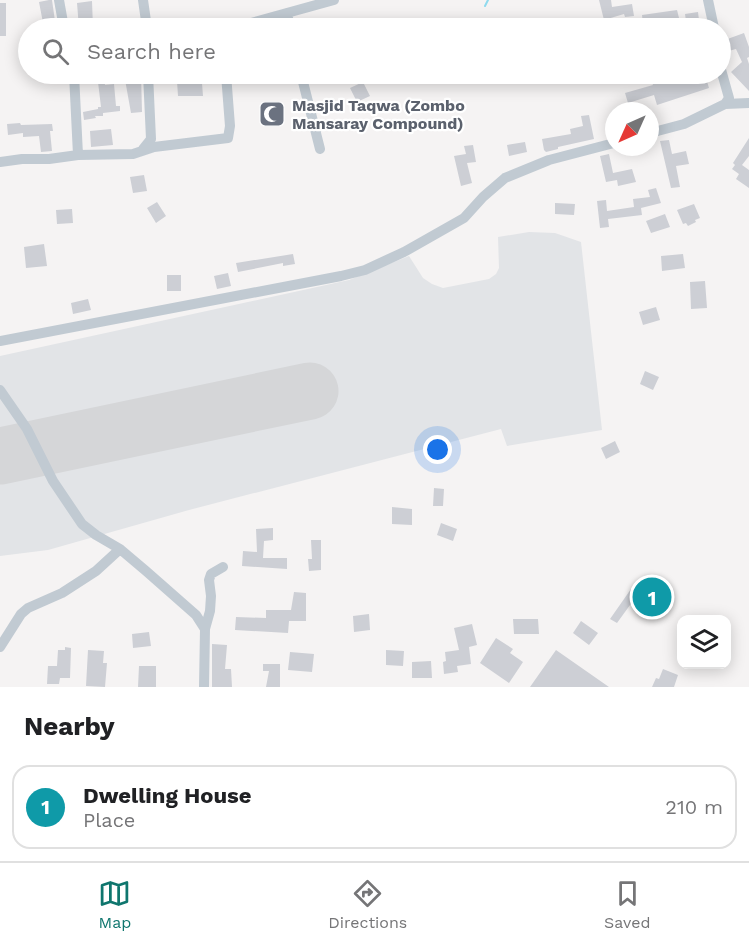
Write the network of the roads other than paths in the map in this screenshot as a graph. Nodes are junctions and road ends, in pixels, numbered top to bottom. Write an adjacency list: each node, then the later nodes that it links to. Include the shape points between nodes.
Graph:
1 (59, 0): 6 (street)
2 (143, 0): 7 (street)
3 (334, 0): 5 (street)
4 (708, 0): 10 (street)
5 (287, 13): 8 (street); 9 (street)
6 (62, 18)
7 (146, 18)
8 (269, 18)
9 (288, 18)
10 (712, 18)
11 (74, 84): 22 (street)
12 (149, 84): 20 (street, via 152,139)
13 (227, 84): 20 (street, via 228,138)
14 (304, 84): 21 (street)
15 (725, 84): 16 (street, via 729,98)
16 (725, 104): 17 (street); 18 (street, via 684,124)
17 (749, 104)
18 (659, 131)
19 (605, 145): 24 (street, via 549,160 505,178 464,218 365,270)
20 (143, 149): 22 (street, via 127,154)
21 (320, 149)
22 (78, 154): 23 (street)
23 (0, 162)
24 (0, 341)
25 (0, 390): 26 (street, via 27,429 71,511 87,529)
26 (120, 549): 28 (street, via 196,615); 29 (street, via 96,571 62,593 28,608)
27 (223, 567): 28 (street, via 211,574 209,580 210,611)
28 (205, 628): 30 (street)
29 (0, 647)
30 (204, 687)

